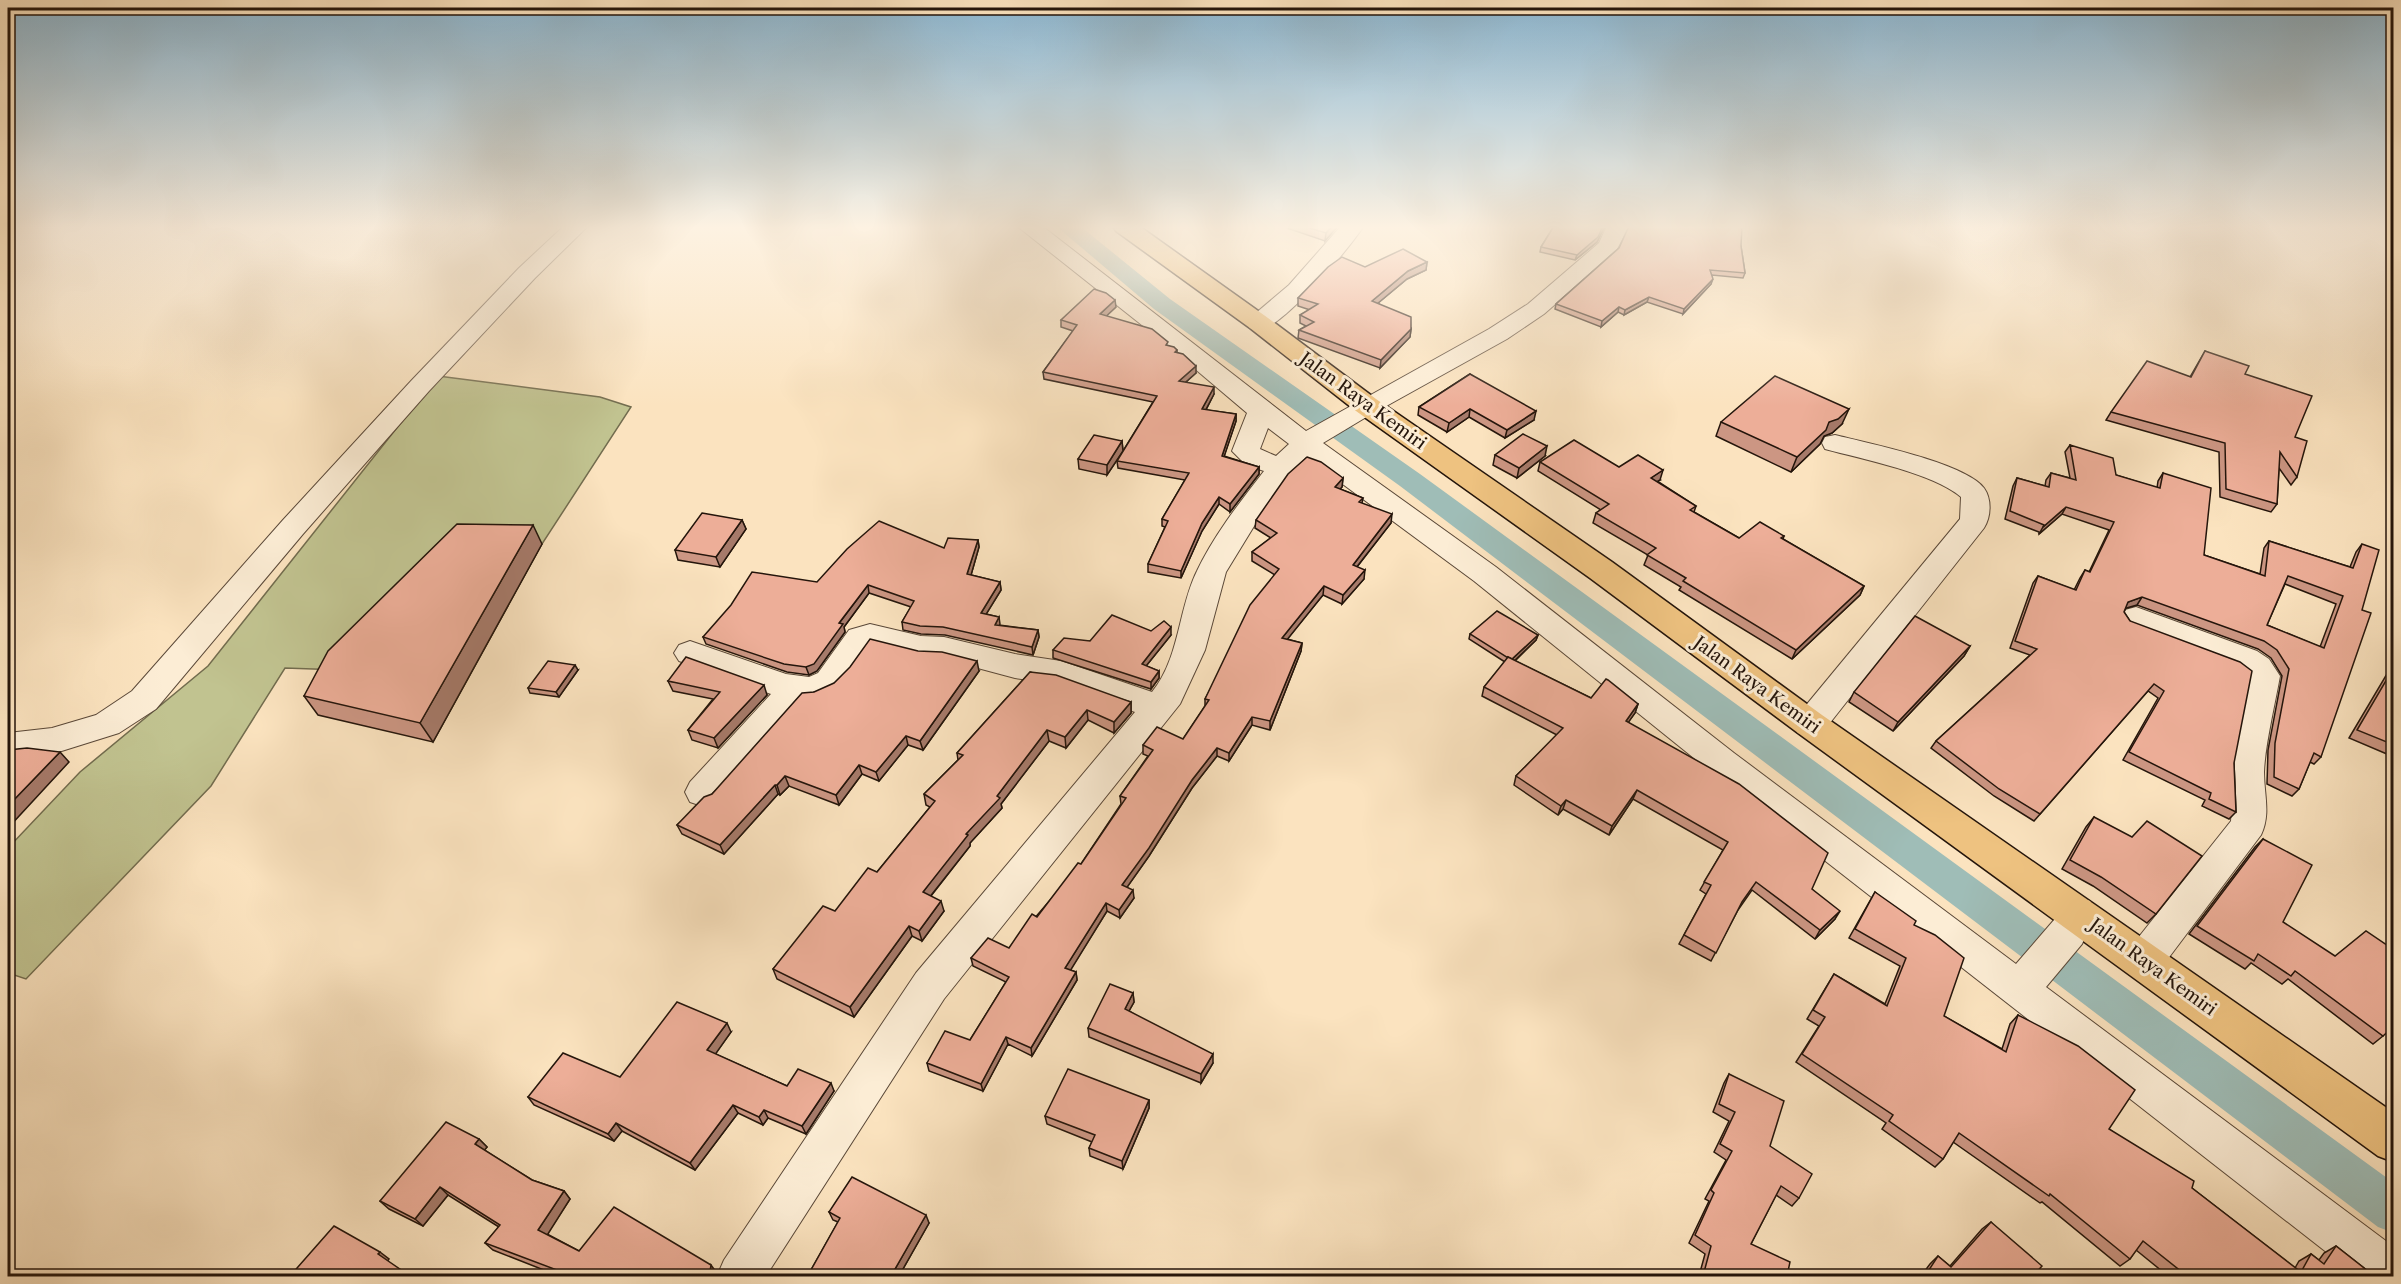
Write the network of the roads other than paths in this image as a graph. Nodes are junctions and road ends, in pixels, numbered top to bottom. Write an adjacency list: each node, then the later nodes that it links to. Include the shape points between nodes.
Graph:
1 (515, 286): 15 (street, via 292,527 144,700 107,724 52,741)
2 (1106, 286): 9 (street, via 1261,411)
3 (1207, 286): 6 (main road, Jalan Raya Kemiri)
4 (1301, 286): 6 (street)
5 (1562, 286): 7 (street, via 1498,334)
6 (1259, 323): 7 (main road, Jalan Raya Kemiri)
7 (1360, 409): 9 (street); 14 (main road, Jalan Raya Kemiri, via 1601,570)
8 (1836, 443): 14 (street, via 1926,470 1964,486 1976,500 1974,520)
9 (1299, 450): 13 (street, via 1247,513 1211,572 1189,650 1179,675); 19 (street, via 1485,574 1722,762)
10 (2136, 618): 18 (street, via 2246,659 2259,667 2264,676 2247,771 2248,825)
11 (690, 653): 12 (street)
12 (796, 688): 13 (street, via 813,689 829,681 860,638 870,635 1061,673); 16 (street)
13 (1158, 707): 21 (street, via 930,986)
14 (1810, 724): 17 (main road, Jalan Raya Kemiri)
15 (8, 746)
16 (702, 792)
17 (2073, 922): 18 (main road, Jalan Raya Kemiri); 19 (street)
18 (2144, 960): 20 (main road, Jalan Raya Kemiri)
19 (2022, 986): 22 (street)
20 (2394, 1140)
21 (740, 1276)
22 (2394, 1276)

